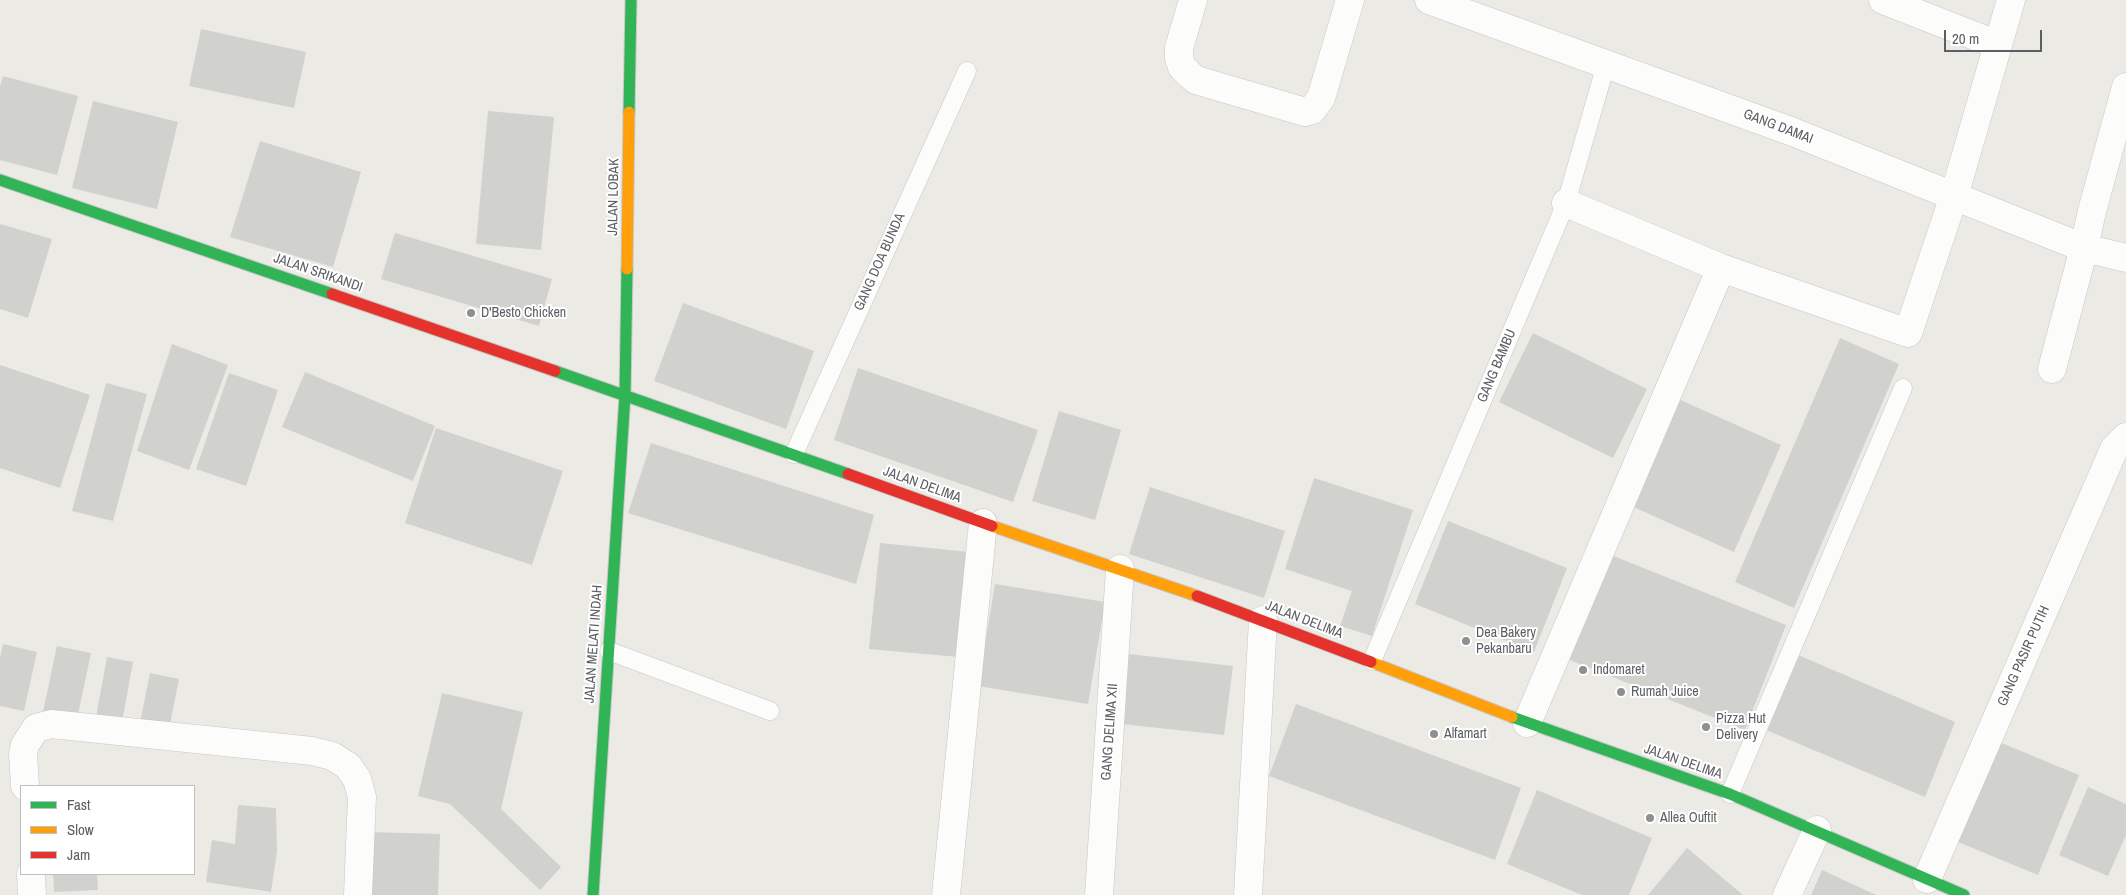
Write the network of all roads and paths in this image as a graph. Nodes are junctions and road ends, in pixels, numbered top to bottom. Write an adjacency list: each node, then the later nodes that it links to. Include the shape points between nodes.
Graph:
1 (631, 0): 19 (main road, JALAN LOBAK)
2 (1193, 0): 3 (street, via 1179,48 1182,67 1190,75 1196,80 1306,112 1312,110 1321,98)
3 (1350, 0)
4 (1429, 0): 8 (street, GANG DAMAI)
5 (1883, 0): 7 (street)
6 (2011, 0): 7 (street)
7 (1998, 45): 12 (street)
8 (1606, 64): 12 (street, GANG DAMAI, via 1794,132); 13 (lane, GANG BAMBU)
9 (967, 70): 21 (lane, GANG DOA BUNDA)
10 (2126, 87): 14 (street)
11 (0, 180): 19 (main road, JALAN SRIKANDI)
12 (1954, 196): 14 (street, GANG DAMAI); 16 (street, via 1908,333)
13 (1566, 203): 16 (street); 26 (lane, GANG BAMBU)
14 (2084, 248): 15 (street, GANG DAMAI); 17 (street)
15 (2126, 258)
16 (1721, 268): 28 (street)
17 (2052, 369)
18 (1903, 388): 30 (lane)
19 (625, 395): 21 (main road, JALAN DELIMA); 25 (main road, JALAN MELATI INDAH)
20 (2126, 437): 33 (street, GANG PASIR PUTIH, via 2114,449)
21 (794, 454): 22 (main road, JALAN DELIMA)
22 (983, 523): 23 (main road, JALAN DELIMA); 37 (street)
23 (1120, 569): 24 (main road, JALAN DELIMA); 38 (street, GANG DELIMA XII)
24 (1263, 620): 26 (main road, JALAN DELIMA); 39 (street)
25 (609, 651): 27 (lane); 36 (main road, JALAN MELATI INDAH)
26 (1372, 661): 28 (main road, JALAN DELIMA)
27 (770, 711)
28 (1527, 723): 30 (main road, JALAN DELIMA)
29 (25, 785): 35 (street, via 25,744 36,728 51,724 332,756 348,766 358,779 362,797)
30 (1730, 794): 31 (main road, JALAN DELIMA)
31 (1817, 830): 33 (main road, JALAN DELIMA); 40 (street)
32 (30, 875): 34 (street)
33 (1926, 878): 41 (main road, JALAN DELIMA)
34 (32, 895)
35 (358, 895)
36 (593, 895)
37 (946, 895)
38 (1099, 895)
39 (1248, 895)
40 (1787, 895)
41 (1964, 895)

